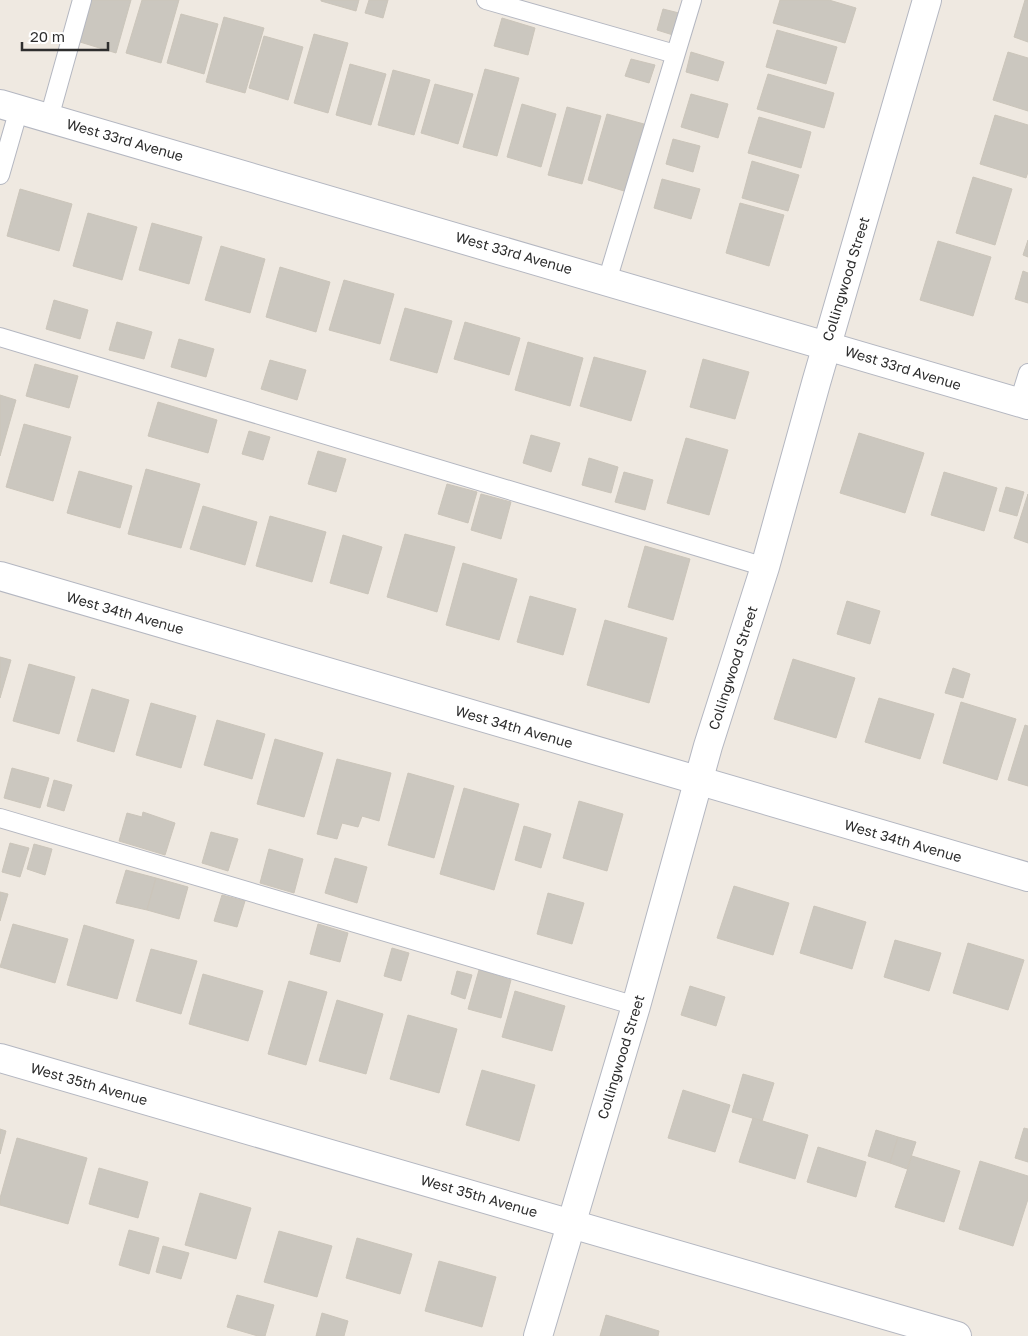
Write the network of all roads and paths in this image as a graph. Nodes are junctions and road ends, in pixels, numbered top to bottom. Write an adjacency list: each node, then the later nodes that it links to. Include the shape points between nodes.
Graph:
1 (82, 0): 7 (lane)
2 (486, 0): 5 (lane)
3 (692, 0): 5 (lane)
4 (927, 0): 11 (street, Collingwood Street)
5 (675, 54): 9 (lane)
6 (9, 107): 7 (street, West 33rd Avenue); 8 (lane)
7 (49, 118): 9 (street, West 33rd Avenue)
8 (0, 175)
9 (607, 281): 11 (street, West 33rd Avenue)
10 (0, 337): 14 (lane)
11 (826, 345): 13 (street, West 33rd Avenue); 14 (street, Collingwood Street)
12 (1028, 373): 13 (lane)
13 (1023, 403)
14 (765, 568): 16 (street, Collingwood Street)
15 (0, 576): 16 (street, West 34th Avenue)
16 (698, 781): 18 (street, West 34th Avenue); 19 (street, Collingwood Street)
17 (0, 818): 19 (lane)
18 (1028, 878)
19 (636, 1006): 21 (street, Collingwood Street)
20 (0, 1058): 21 (street, West 35th Avenue)
21 (571, 1224): 22 (street, Collingwood Street); 23 (street, West 35th Avenue)
22 (538, 1336)
23 (957, 1336)

